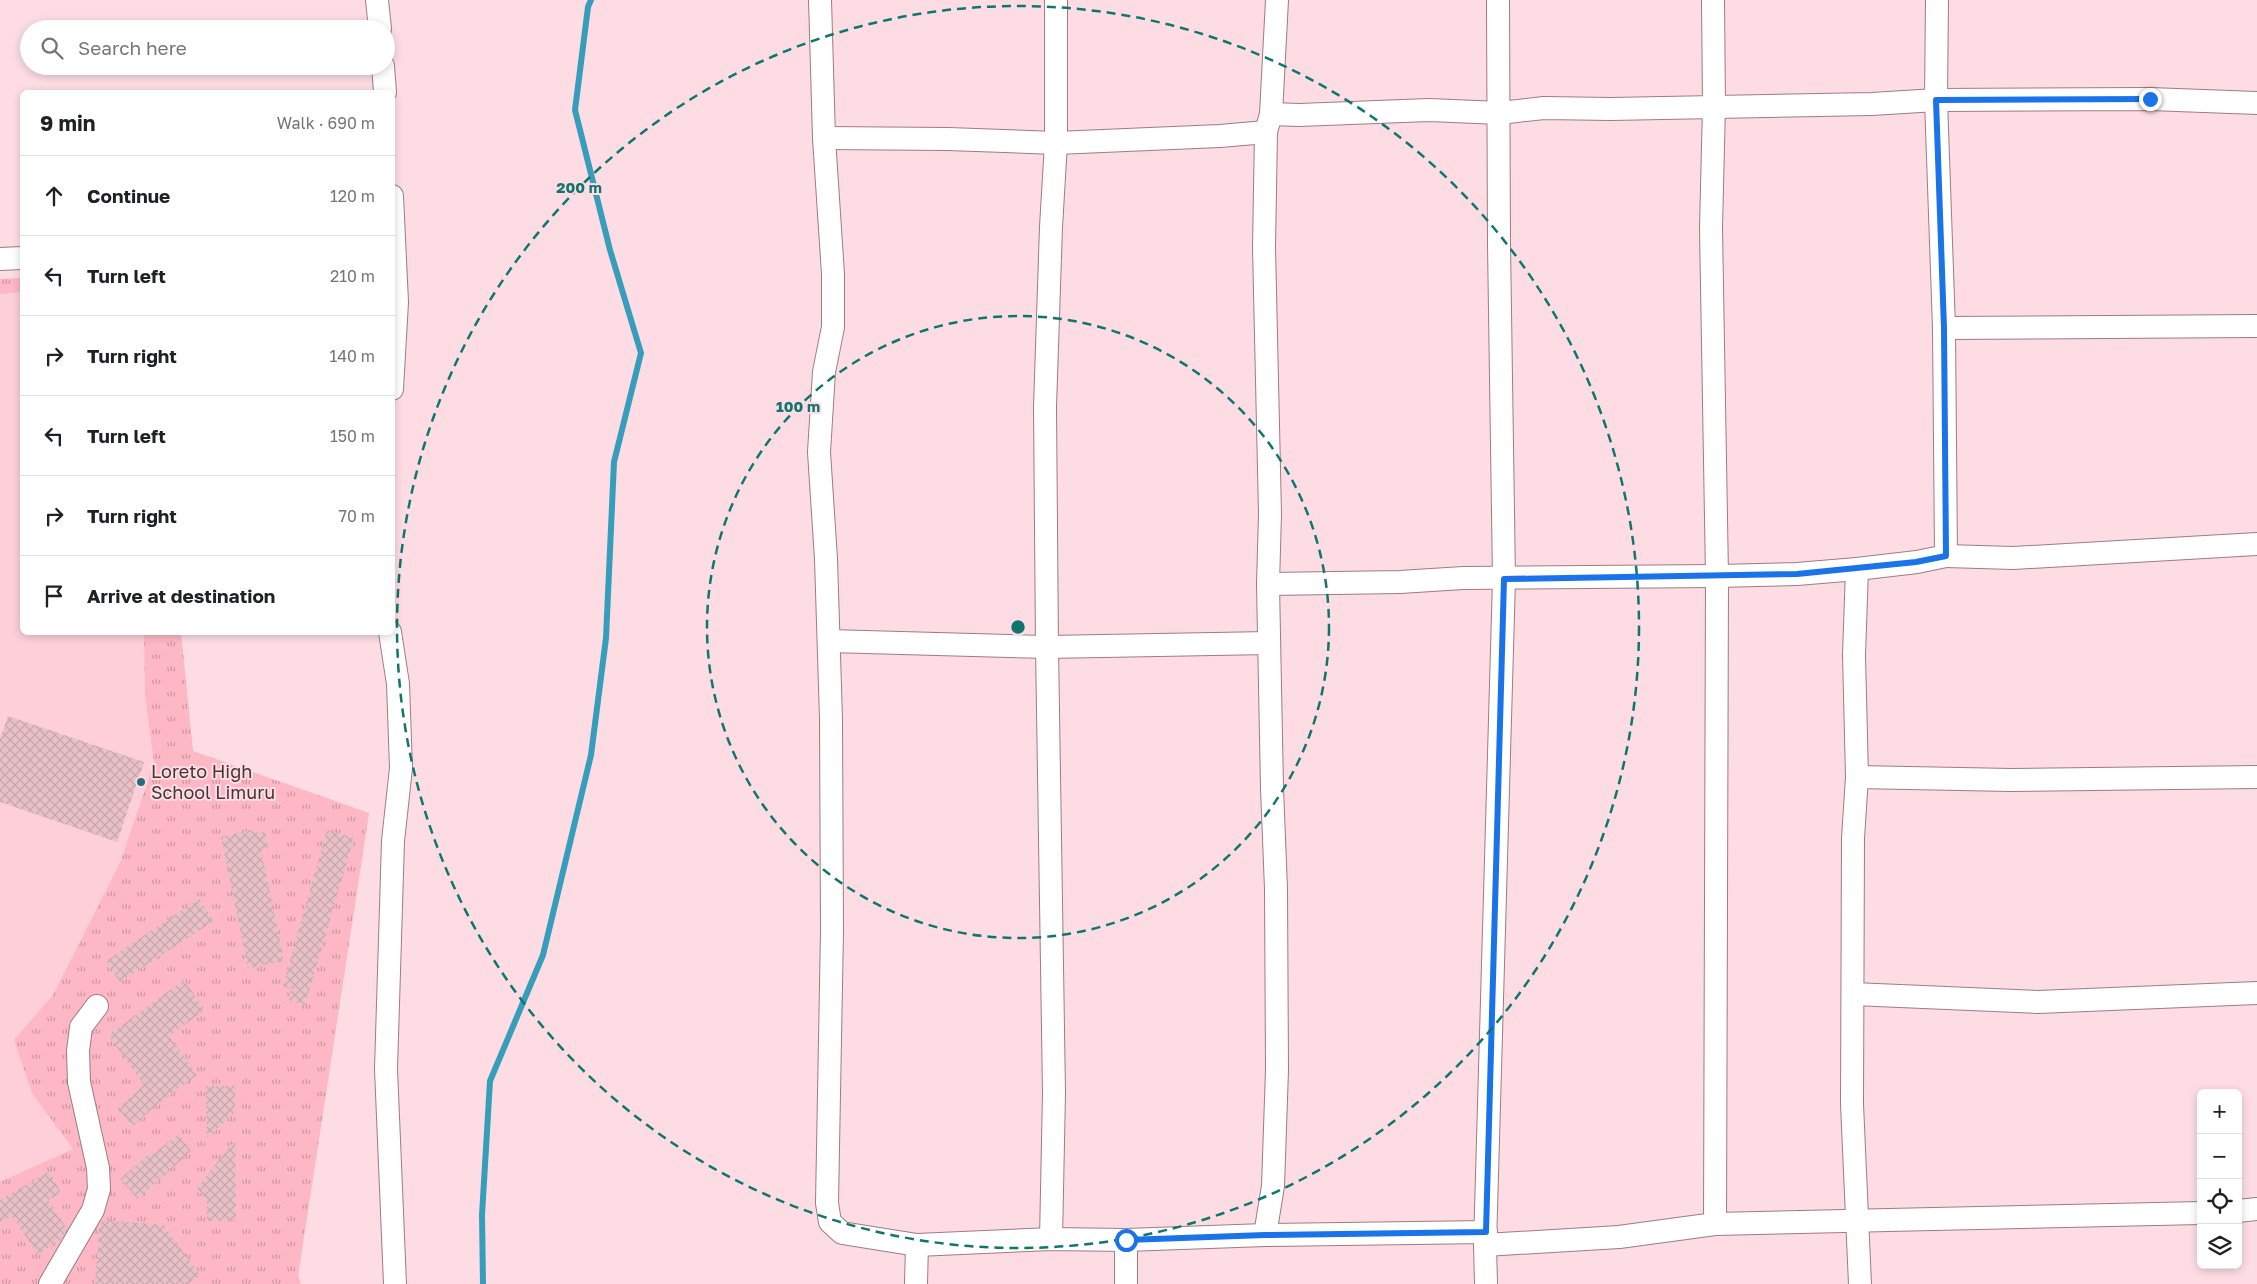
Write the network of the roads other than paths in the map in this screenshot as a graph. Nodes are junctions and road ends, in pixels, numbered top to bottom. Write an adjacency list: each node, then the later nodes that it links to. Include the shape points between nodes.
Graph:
1 (378, 0): 8 (street)
2 (820, 0): 16 (street)
3 (1056, 0): 17 (street)
4 (1277, 0): 15 (street)
5 (1498, 0): 14 (street)
6 (1712, 0): 13 (street)
7 (1937, 0): 11 (street)
8 (379, 20)
9 (384, 75): 10 (street)
10 (385, 90)
11 (1936, 100): 12 (street, via 2150,99); 13 (street); 23 (street)
12 (2257, 103)
13 (1714, 106): 14 (street, via 1544,108); 27 (street, via 1711,228)
14 (1500, 113): 15 (street, via 1429,110 1300,115); 28 (street)
15 (1268, 123): 17 (street, via 1220,136); 29 (street, via 1264,247 1270,514)
16 (824, 138): 17 (street); 31 (street, via 834,274 833,327 824,372 819,452)
17 (1056, 142): 33 (street, via 1045,407)
18 (20, 258): 19 (street)
19 (0, 259)
20 (395, 273): 21 (street)
21 (395, 324)
22 (2257, 326): 23 (street)
23 (1944, 328): 25 (street)
24 (2257, 544): 25 (street, via 2013,558)
25 (1946, 556): 26 (street)
26 (1856, 569): 27 (street); 34 (street)
27 (1717, 576): 28 (street); 43 (street)
28 (1504, 579): 29 (street); 45 (street)
29 (1268, 584): 32 (street)
30 (390, 635): 50 (street, via 398,684 401,768 393,841 386,1069)
31 (829, 641): 33 (street); 48 (street, via 832,931 827,1202 830,1222 842,1233)
32 (1269, 644): 33 (street); 44 (street, via 1277,1070 1273,1186)
33 (1046, 647): 46 (street, via 1054,1093)
34 (1857, 777): 35 (street, via 2011,780); 37 (street, via 1853,838)
35 (2257, 777)
36 (2257, 993): 37 (street, via 2038,1002)
37 (1853, 994): 42 (street, via 1852,1104)
38 (97, 1006): 49 (street, via 81,1027 78,1051 79,1082 98,1168 99,1189 94,1210)
39 (2257, 1209): 40 (street)
40 (2242, 1210)
41 (2197, 1213): 42 (street)
42 (1859, 1222): 43 (street); 54 (street)
43 (1715, 1224): 45 (street, via 1619,1237)
44 (1265, 1235): 45 (street); 47 (street)
45 (1485, 1238): 53 (street)
46 (1051, 1239): 47 (street); 48 (street)
47 (1126, 1240): 52 (street)
48 (918, 1245): 51 (street)
49 (50, 1284)
50 (395, 1284)
51 (916, 1284)
52 (1126, 1284)
53 (1486, 1284)
54 (1860, 1284)

